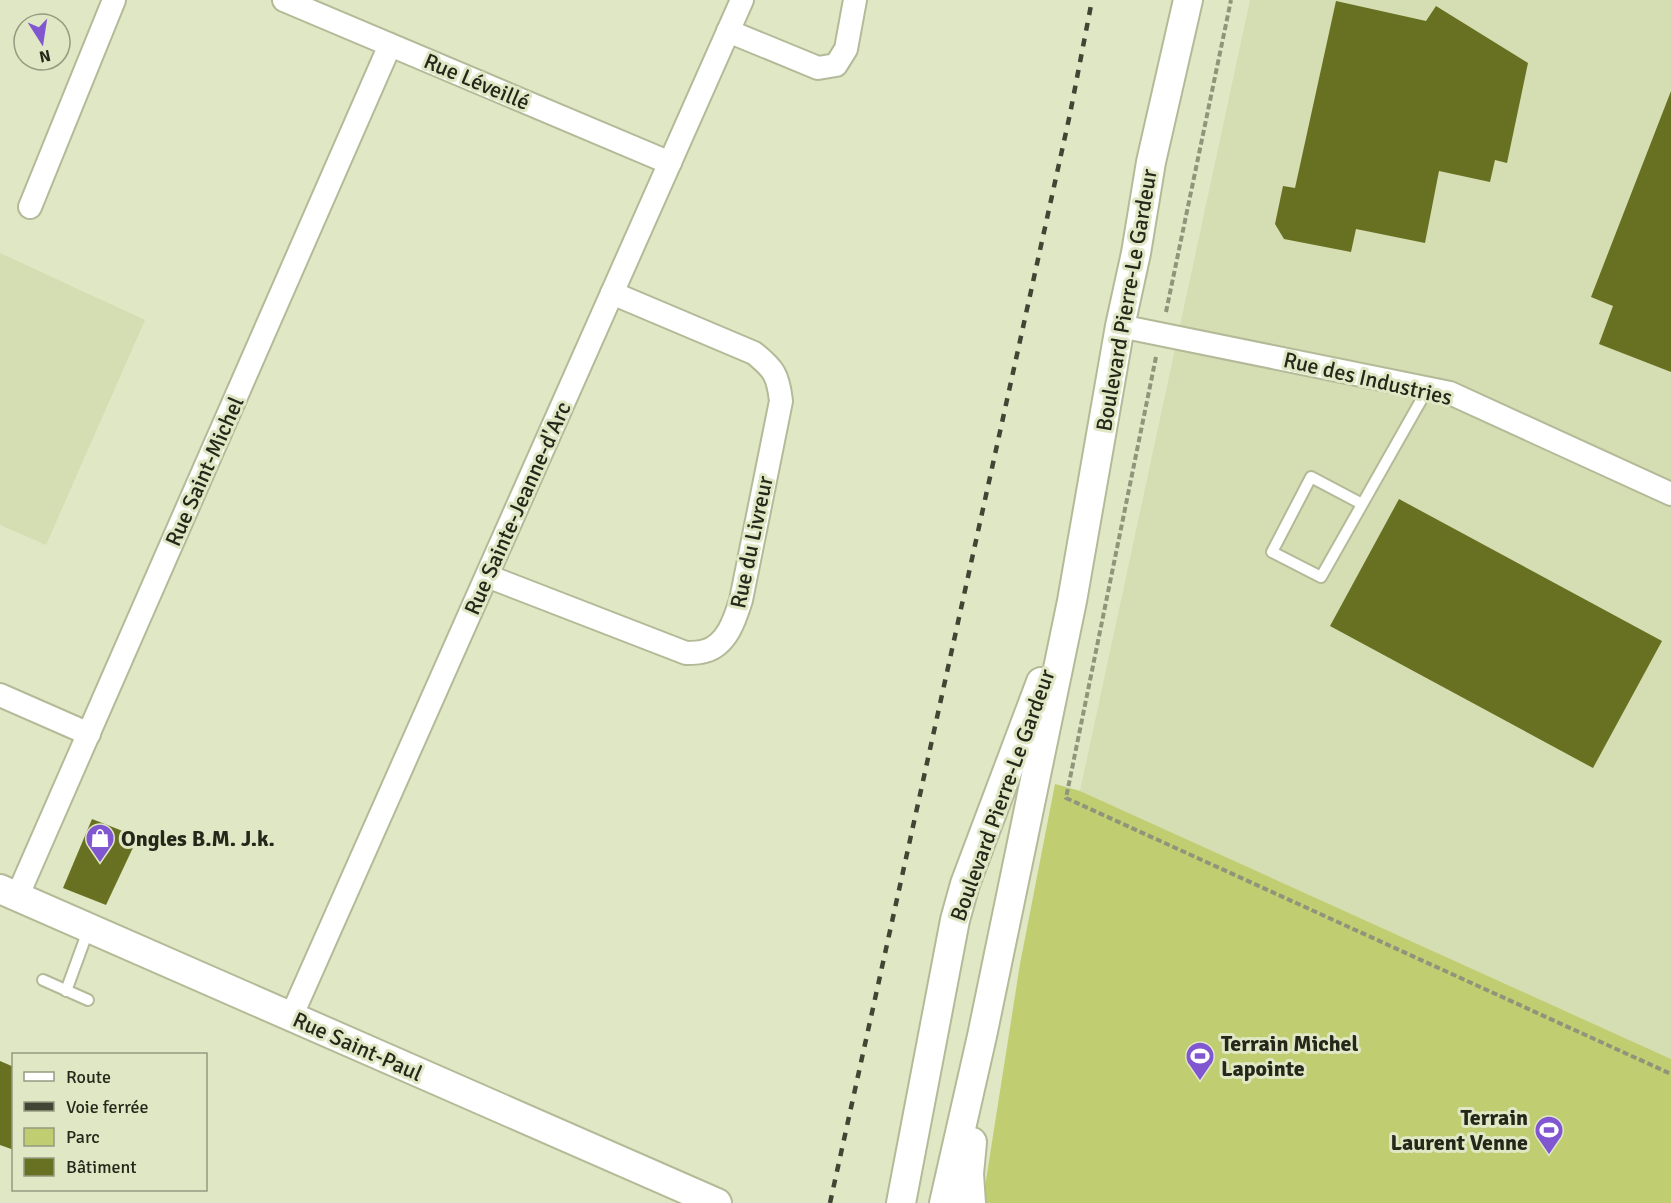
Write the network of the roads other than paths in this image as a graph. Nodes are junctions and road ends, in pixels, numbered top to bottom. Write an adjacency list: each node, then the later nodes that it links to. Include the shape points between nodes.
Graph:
1 (114, 0): 9 (street)
2 (284, 0): 7 (street, Rue Léveillé)
3 (742, 0): 6 (street, Rue Sainte-Jeanne-d'Arc)
4 (855, 0): 6 (street, via 846,49 836,65 818,68)
5 (1188, 0): 11 (street, Boulevard Pierre-Le Gardeur, via 1151,162)
6 (728, 31): 8 (street, Rue Sainte-Jeanne-d'Arc)
7 (390, 45): 8 (street, Rue Léveillé); 18 (street, Rue Saint-Michel)
8 (670, 163): 10 (street, Rue Sainte-Jeanne-d'Arc)
9 (30, 207)
10 (612, 293): 15 (street, Rue Sainte-Jeanne-d'Arc); 15 (street, Rue du Livreur, via 754,353 771,367 779,385 781,401 733,624 721,641 707,651 686,653)
11 (1120, 326): 12 (street, Rue des Industries); 16 (street, Boulevard Pierre-Le Gardeur)
12 (1428, 388): 13 (street, Rue des Industries, via 1450,393); 14 (lane)
13 (1671, 494)
14 (1362, 504): 14 (lane, via 1311,477 1272,552 1321,577)
15 (487, 576): 24 (street, Rue Sainte-Jeanne-d'Arc)
16 (1072, 602): 25 (street, Boulevard Pierre-Le Gardeur); 28 (street, Boulevard Pierre-Le Gardeur, via 965,884)
17 (0, 695): 18 (street)
18 (88, 734): 19 (street, Rue Saint-Michel)
19 (9, 893): 20 (street, Rue Saint-Paul)
20 (89, 928): 22 (lane); 24 (street, Rue Saint-Paul)
21 (43, 980): 22 (lane)
22 (66, 991): 23 (lane)
23 (88, 1000)
24 (291, 1017): 26 (street, Rue Saint-Paul)
25 (982, 1036): 29 (street, Boulevard Pierre-Le Gardeur); 30 (street, via 969,1174)
26 (680, 1196): 27 (street, Rue Saint-Paul)
27 (717, 1203)
28 (901, 1203)
29 (944, 1203)
30 (971, 1203)

